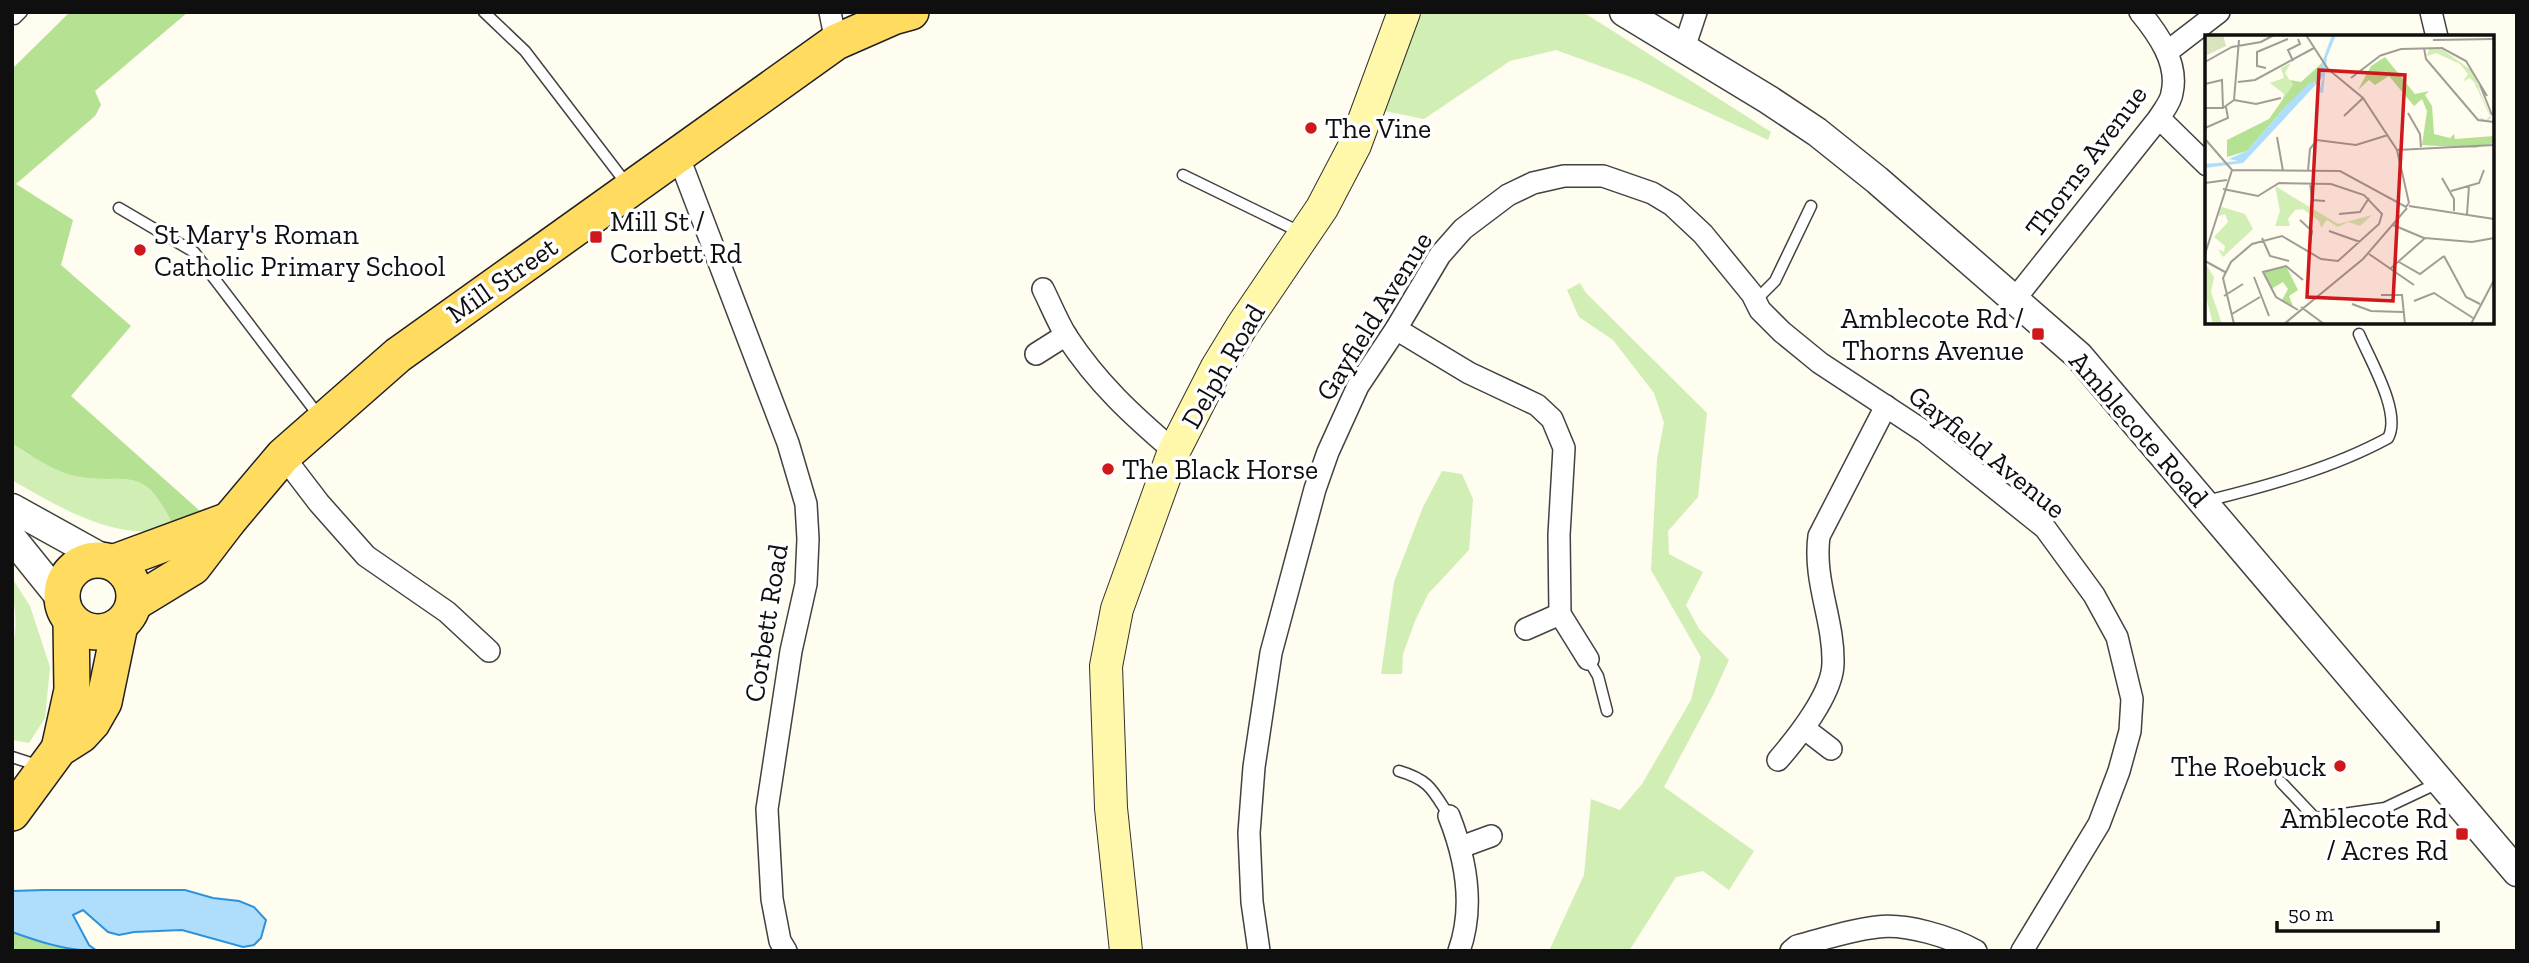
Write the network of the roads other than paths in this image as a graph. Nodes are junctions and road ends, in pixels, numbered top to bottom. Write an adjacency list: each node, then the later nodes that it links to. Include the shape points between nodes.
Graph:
1 (484, 12): 17 (lane, via 525,51)
2 (911, 12): 9 (main road, Mill Street)
3 (1404, 12): 20 (main road, Delph Road, via 1355,145)
4 (1696, 12): 11 (street)
5 (2140, 12): 12 (street, Thorns Avenue)
6 (2219, 12): 12 (street)
7 (2431, 12): 10 (street)
8 (1627, 13): 11 (street, Amblecote Road)
9 (833, 27): 14 (main road, Mill Street)
10 (2437, 35)
11 (1684, 48): 22 (street, Amblecote Road, via 1817,132)
12 (2167, 52): 13 (street, Thorns Avenue, via 2174,76 2172,95)
13 (2159, 118): 15 (street); 22 (street, Thorns Avenue)
14 (677, 155): 17 (main road, Mill Street); 57 (street, Corbett Road, via 788,443 806,504 806,584 767,809 772,899)
15 (2205, 163)
16 (1184, 175): 20 (lane)
17 (630, 189): 29 (main road, Mill Street, via 398,355)
18 (1811, 206): 23 (lane, via 1775,281)
19 (119, 208): 29 (lane, via 194,252)
20 (1304, 235): 30 (main road, Delph Road, via 1242,326)
21 (1043, 289): 26 (street)
22 (2014, 300): 32 (street, Amblecote Road, via 2079,356)
23 (1755, 301): 24 (street, Gayfield Avenue, via 1703,234 1672,205 1603,176 1564,176 1508,195 1463,229 1440,255); 28 (street, Gayfield Avenue, via 1782,332 1820,363)
24 (1396, 329): 39 (street, via 1469,373 1537,405 1552,419 1564,448); 59 (street, Gayfield Avenue, via 1358,386 1328,452 1271,653 1249,833)
25 (2359, 334): 32 (lane, via 2392,411 2388,438 2323,466)
26 (1066, 335): 27 (street); 30 (street, via 1121,405)
27 (1036, 354)
28 (1886, 406): 44 (street, via 1819,536 1816,559 1833,664); 63 (street, Gayfield Avenue, via 2045,528 2094,596 2117,637 2122,656 2132,699 2130,731 2119,771 2099,824)
29 (323, 421): 31 (main road, Mill Street)
30 (1174, 451): 58 (main road, Delph Road, via 1117,609 1106,666 1111,808)
31 (283, 456): 34 (main road, Mill Street); 41 (street, via 366,556 447,612)
32 (2204, 502): 51 (street, Amblecote Road)
33 (12, 508): 36 (street)
34 (229, 520): 36 (main road, Mill Street); 38 (main road, Mill Street, via 193,567)
35 (12, 537): 37 (street)
36 (109, 560): 37 (main road, via 81,564 67,576 63,584); 38 (main road, via 124,569 134,585)
37 (66, 610): 38 (main road, via 84,630 104,633); 47 (main road, via 72,691)
38 (127, 614): 47 (main road, via 104,702 92,723)
39 (1560, 614): 40 (street); 42 (street)
40 (1526, 629)
41 (489, 652)
42 (1588, 659): 43 (lane, via 1598,676)
43 (1607, 711)
44 (1805, 729): 45 (street); 48 (street)
45 (1831, 749)
46 (12, 757): 47 (lane)
47 (52, 759): 52 (main road)
48 (1778, 760)
49 (1399, 771): 53 (lane, via 1417,776 1429,786)
50 (2281, 782): 51 (lane, via 2315,818 2385,808)
51 (2440, 782): 56 (street, Amblecote Road)
52 (12, 813)
53 (1449, 816): 55 (street)
54 (1491, 836): 55 (street)
55 (1461, 847): 60 (street, via 1469,906)
56 (2517, 872)
57 (786, 951)
58 (1126, 951)
59 (1259, 951)
60 (1459, 951)
61 (1791, 951): 62 (street, via 1880,926 1934,934)
62 (1976, 951)
63 (2022, 951)

